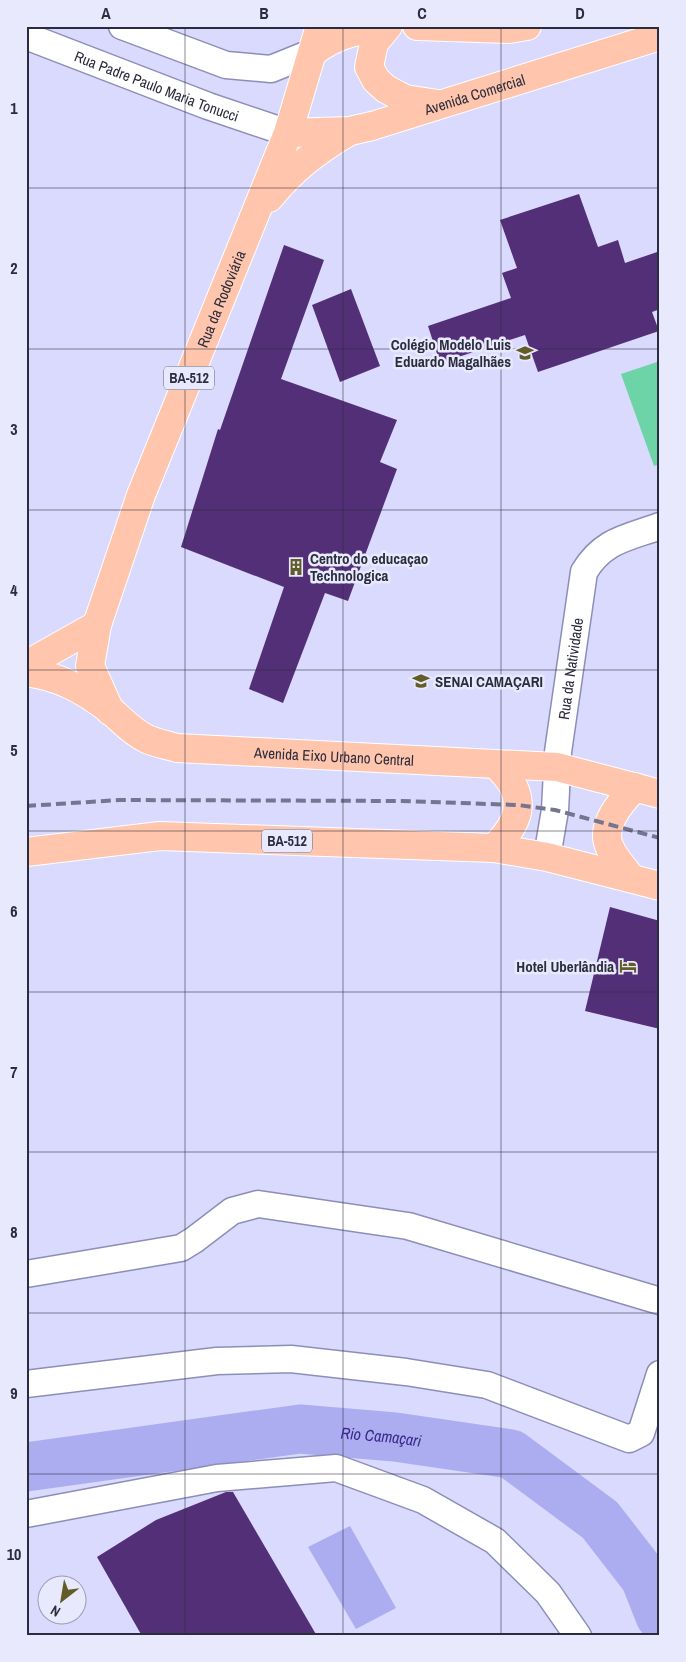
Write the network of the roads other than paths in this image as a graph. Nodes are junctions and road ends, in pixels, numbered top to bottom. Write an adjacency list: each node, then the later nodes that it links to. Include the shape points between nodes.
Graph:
1 (122, 26): 8 (street, via 226,65 271,69)
2 (387, 26): 8 (main road, via 342,34 328,40); 9 (main road, via 374,43 369,67 376,80 405,99)
3 (417, 26): 5 (main road)
4 (527, 26): 5 (main road, via 510,30)
5 (458, 27)
6 (26, 36): 11 (street, Rua Padre Paulo Maria Tonucci)
7 (660, 36): 9 (main road, Avenida Comercial)
8 (317, 39): 11 (main road, Rua da Rodoviária / BA-512)
9 (445, 105): 10 (main road, Avenida Comercial)
10 (350, 131): 11 (main road, Avenida Comercial); 12 (main road, via 290,173)
11 (288, 133): 12 (main road, Rua da Rodoviária / BA-512)
12 (256, 213): 14 (main road, Rua da Rodoviária / BA-512, via 141,495)
13 (660, 526): 19 (street, Rua da Natividade, via 606,546 593,557 584,572)
14 (97, 625): 15 (main road); 17 (main road, Rua da Rodoviária, via 90,666)
15 (26, 665)
16 (26, 672): 17 (main road, Avenida Eixo Urbano Central, via 49,675 72,684)
17 (110, 711): 18 (main road, Avenida Eixo Urbano Central, via 124,725 147,738 177,748)
18 (497, 765): 19 (main road, Avenida Eixo Urbano Central); 21 (main road, via 514,787 518,805 510,832)
19 (557, 767): 20 (main road, Avenida Eixo Urbano Central); 23 (street, Rua da Natividade)
20 (647, 790): 24 (main road, via 620,804 609,824 609,847)
21 (494, 848): 22 (main road, BA-512, via 160,836); 23 (main road, BA-512)
22 (26, 852)
23 (548, 857): 24 (main road, BA-512)
24 (630, 877): 25 (main road, BA-512)
25 (660, 886)
26 (26, 1274): 27 (street, via 181,1248 232,1211 258,1204 408,1226)
27 (660, 1301)
28 (660, 1374): 29 (street, via 641,1433 629,1439 487,1385 291,1359 217,1361)
29 (26, 1384)
30 (26, 1514): 31 (street, via 218,1478 336,1468 423,1500 495,1541 548,1592)
31 (578, 1636)

